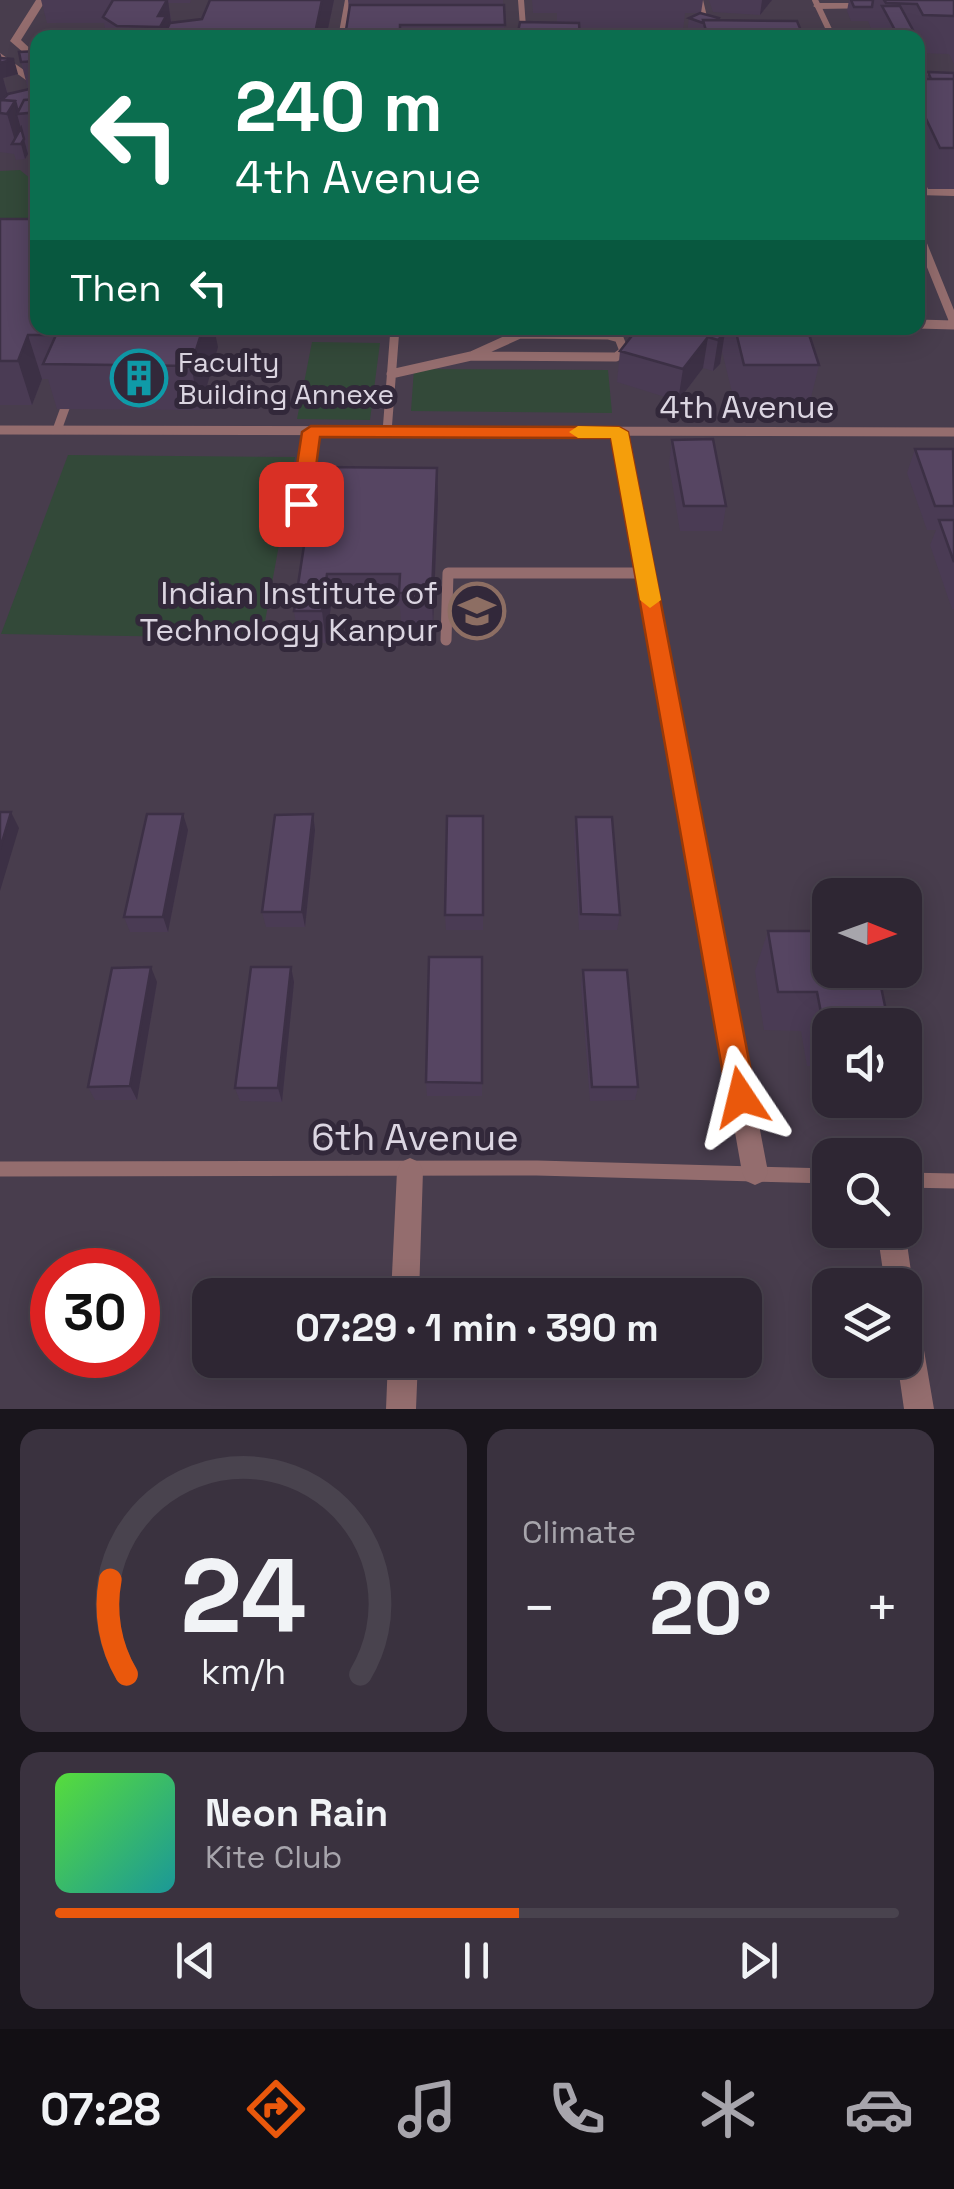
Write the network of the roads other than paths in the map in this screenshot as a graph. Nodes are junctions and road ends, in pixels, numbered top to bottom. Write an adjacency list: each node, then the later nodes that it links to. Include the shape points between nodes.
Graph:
1 (42, 0): 13 (street)
2 (348, 0): 8 (lane)
3 (521, 0): 9 (lane)
4 (700, 0): 10 (lane, via 704,17)
5 (817, 3): 6 (street); 11 (lane)
6 (861, 3): 7 (street)
7 (889, 6)
8 (342, 30)
9 (523, 30)
10 (719, 30)
11 (829, 30)
12 (0, 40): 13 (street)
13 (14, 41): 14 (street)
14 (30, 55)
15 (0, 56): 18 (street)
16 (925, 76): 17 (street)
17 (954, 76)
18 (30, 80)
19 (925, 191): 20 (street)
20 (954, 192)
21 (925, 250): 22 (lane)
22 (954, 323): 23 (lane)
23 (925, 324)
24 (394, 335): 28 (lane)
25 (518, 335): 27 (lane)
26 (608, 335): 27 (lane, via 624,343 616,358)
27 (471, 356): 28 (lane)
28 (391, 374): 33 (lane)
29 (70, 394): 31 (lane)
30 (0, 430): 31 (lane, 4th Avenue)
31 (56, 430): 32 (lane, 4th Avenue)
32 (311, 432): 33 (lane, 4th Avenue); 36 (lane)
33 (387, 432): 34 (lane, 4th Avenue)
34 (619, 432): 35 (lane, 4th Avenue); 37 (street)
35 (954, 432)
36 (296, 539)
37 (646, 573): 38 (lane, via 448,573); 41 (street)
38 (446, 640)
39 (0, 1169): 40 (lane, 6th Avenue)
40 (410, 1171): 41 (lane, 6th Avenue); 45 (street)
41 (755, 1172): 42 (lane, 6th Avenue)
42 (812, 1175)
43 (922, 1180): 44 (lane)
44 (954, 1180)
45 (406, 1278)
46 (402, 1378): 48 (street)
47 (914, 1378): 49 (street)
48 (401, 1409)
49 (919, 1409)

